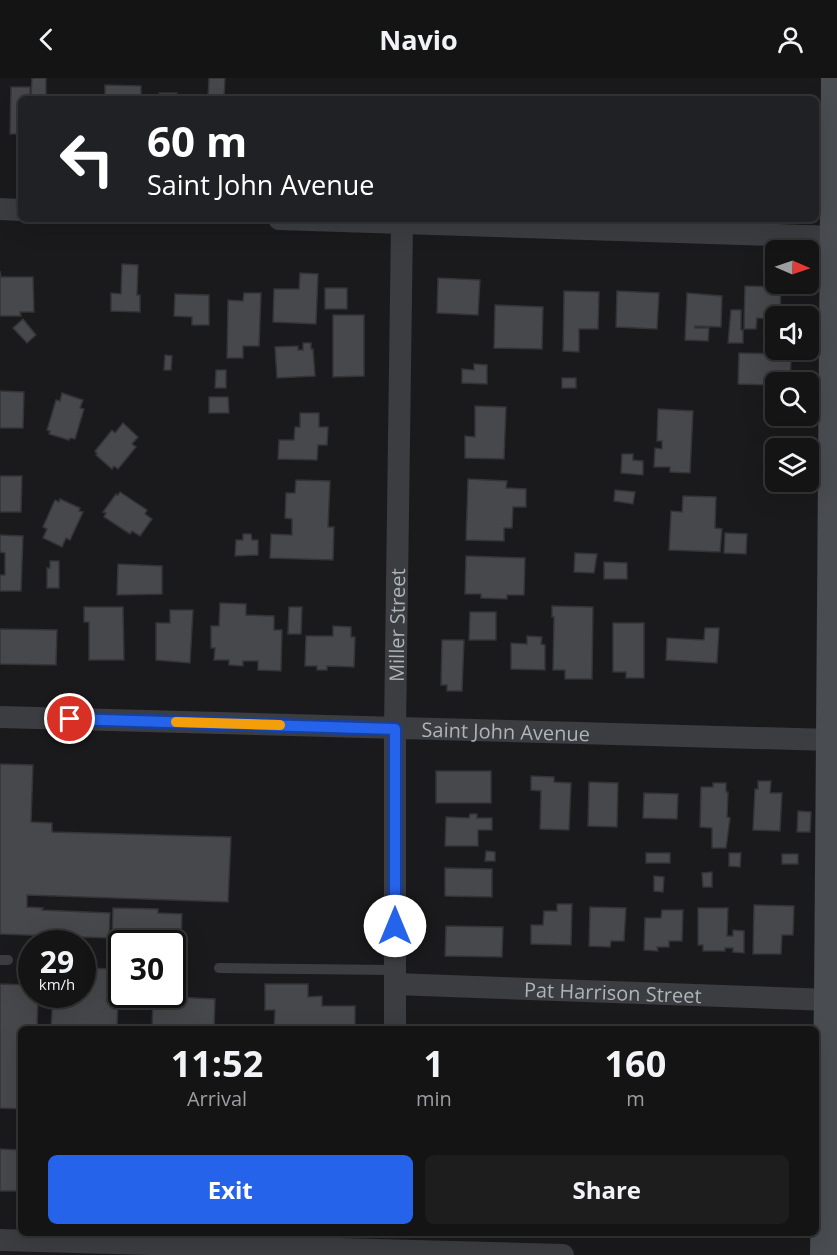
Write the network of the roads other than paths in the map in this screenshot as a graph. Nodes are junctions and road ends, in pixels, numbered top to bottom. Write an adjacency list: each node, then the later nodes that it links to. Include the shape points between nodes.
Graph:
1 (837, 78): 6 (main road)
2 (0, 209): 3 (street)
3 (18, 210)
4 (371, 222): 5 (street)
5 (402, 223): 6 (street); 8 (street, Miller Street)
6 (836, 237): 9 (main road)
7 (0, 717): 8 (street, Saint John Avenue)
8 (395, 729): 9 (street, Saint John Avenue); 11 (street, Miller Street)
9 (831, 740): 12 (main road)
10 (219, 968): 11 (lane)
11 (395, 977): 12 (street, Pat Harrison Street); 13 (street, Miller Street)
12 (830, 1000): 17 (main road)
13 (394, 1026)
14 (0, 1240): 15 (street)
15 (394, 1246): 16 (street)
16 (563, 1255)
17 (826, 1255)

